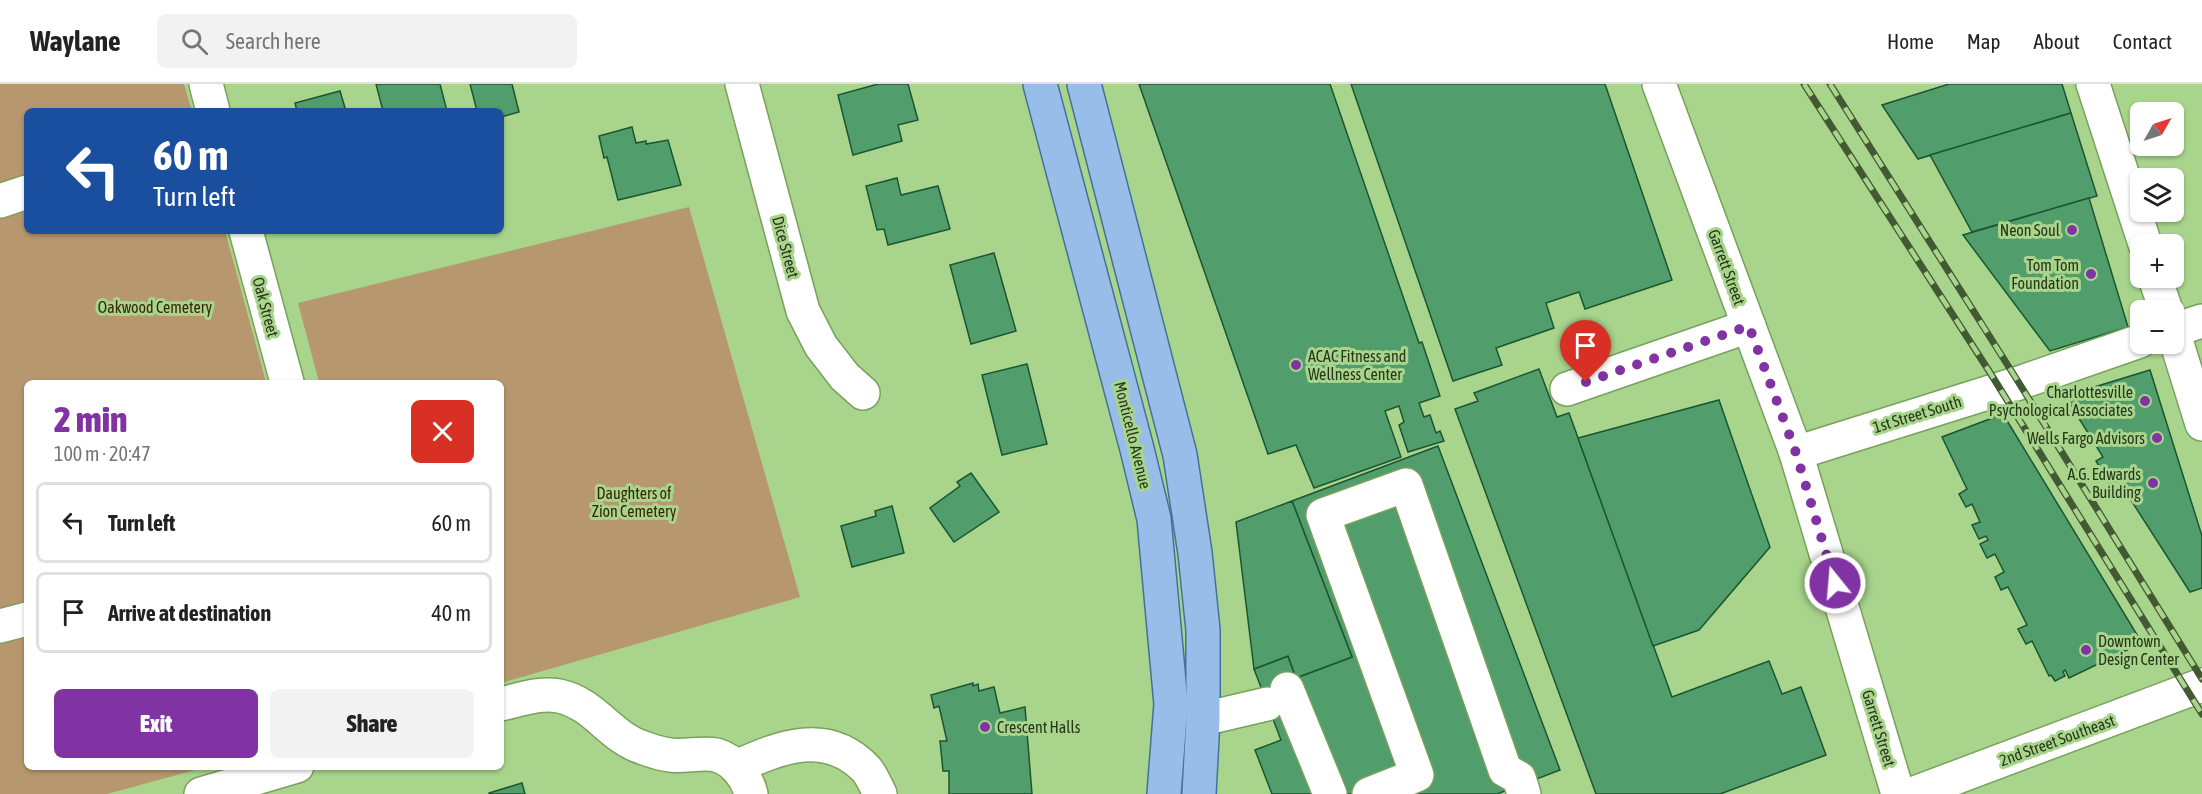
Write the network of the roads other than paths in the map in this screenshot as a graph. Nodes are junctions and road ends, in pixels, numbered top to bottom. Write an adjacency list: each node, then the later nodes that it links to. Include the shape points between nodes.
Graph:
1 (206, 84): 7 (street)
2 (742, 84): 19 (street, Dice Street, via 803,311 821,346)
3 (1040, 84): 32 (main road, Monticello Avenue, via 1154,519 1171,704)
4 (1084, 84): 26 (main road, via 1180,455 1203,630)
5 (1659, 84): 13 (street, Garrett Street)
6 (2092, 84): 11 (street)
7 (212, 108)
8 (24, 193): 9 (street)
9 (0, 201)
10 (247, 234): 17 (street, Oak Street)
11 (2142, 234)
12 (2202, 321): 14 (street)
13 (1749, 326): 18 (street); 21 (street, Garrett Street)
14 (2184, 328)
15 (2130, 344): 21 (street, 1st Street South)
16 (2181, 354): 20 (street)
17 (286, 380)
18 (1567, 389)
19 (863, 393)
20 (2202, 424)
21 (1796, 453): 36 (street, Garrett Street)
22 (24, 620): 23 (street)
23 (0, 626)
24 (2202, 684): 37 (street, 2nd Street Southeast)
25 (504, 703): 28 (street, via 539,695 581,703 614,733 641,748 671,755 716,755)
26 (1203, 719): 33 (main road); 34 (street, via 1277,696)
27 (280, 779): 30 (street)
28 (744, 780): 31 (street, via 770,751 809,743 843,752 867,770)
29 (1509, 786): 35 (street, via 1406,485 1323,515 1417,775)
30 (201, 794)
31 (880, 794)
32 (1164, 794)
33 (1199, 794)
34 (1330, 794)
35 (1369, 794)
36 (1899, 794)
37 (1912, 794)

